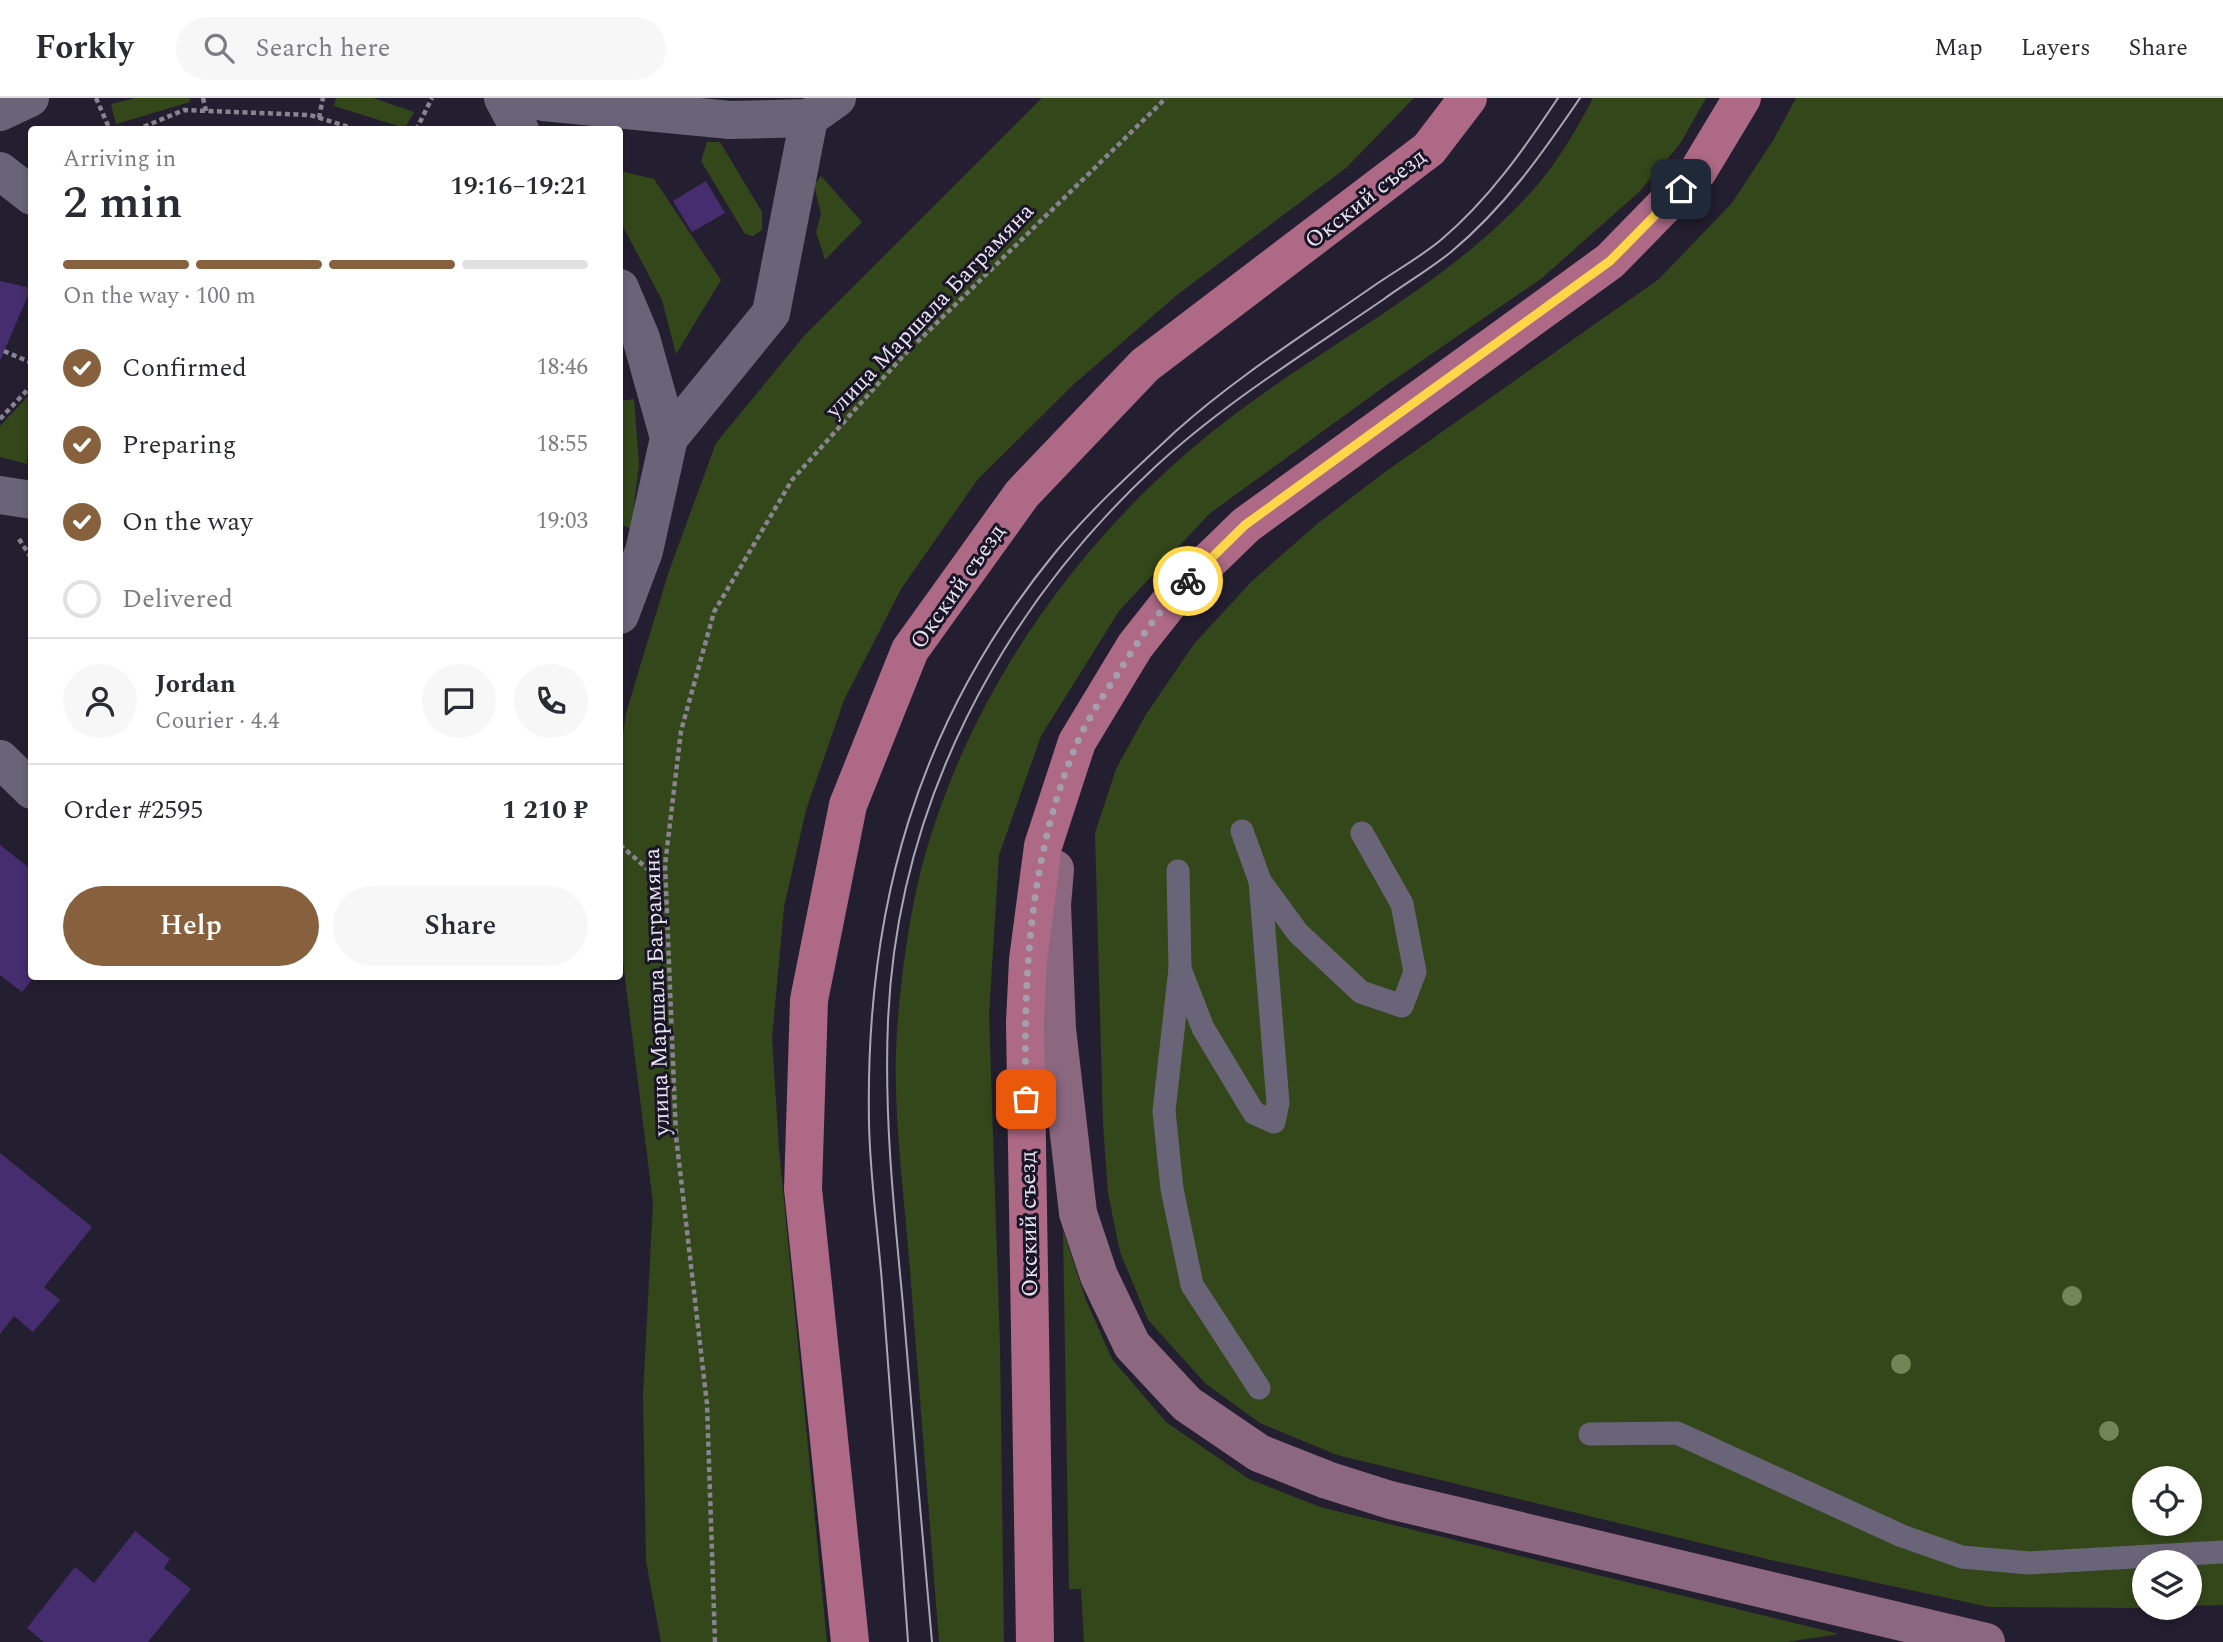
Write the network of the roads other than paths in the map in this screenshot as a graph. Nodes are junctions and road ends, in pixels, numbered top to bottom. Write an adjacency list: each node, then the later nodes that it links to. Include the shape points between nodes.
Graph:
1 (30, 98): 7 (street)
2 (503, 98): 8 (street)
3 (528, 98): 6 (street, via 730,120)
4 (1468, 98): 27 (main road, Окский съезд, via 1429,149 1145,365 1022,494 910,650 848,805 809,1000 803,1189)
5 (1742, 98): 17 (main road, Окский съезд, via 1698,171 1610,261 1245,525 1180,589 1105,692 1077,742)
6 (823, 108): 12 (street, via 771,313)
7 (0, 112)
8 (518, 126)
9 (0, 171): 10 (street)
10 (28, 193)
11 (623, 295): 12 (street, via 641,338)
12 (669, 438): 15 (street, via 644,551)
13 (0, 495): 14 (street)
14 (28, 499)
15 (623, 607)
16 (0, 759): 18 (street)
17 (1062, 785): 28 (main road, Окский съезд, via 1043,846 1025,1022); 29 (main road, via 1052,905 1057,1029 1078,1213 1099,1276 1132,1345 1187,1404 1259,1453 1390,1500)
18 (28, 786)
19 (1242, 831): 22 (lane)
20 (1362, 833): 22 (lane, via 1402,904 1415,972 1402,1006 1361,992 1298,933)
21 (1178, 871): 23 (lane)
22 (1260, 881): 23 (lane, via 1278,1103 1274,1122 1254,1113 1203,1028)
23 (1180, 969): 24 (lane, via 1164,1111 1172,1189 1192,1285)
24 (1259, 1388)
25 (1590, 1434): 26 (lane, via 1677,1433 1902,1536 1962,1557 2029,1563)
26 (2223, 1552)
27 (850, 1642)
28 (1035, 1642)
29 (1986, 1642)

